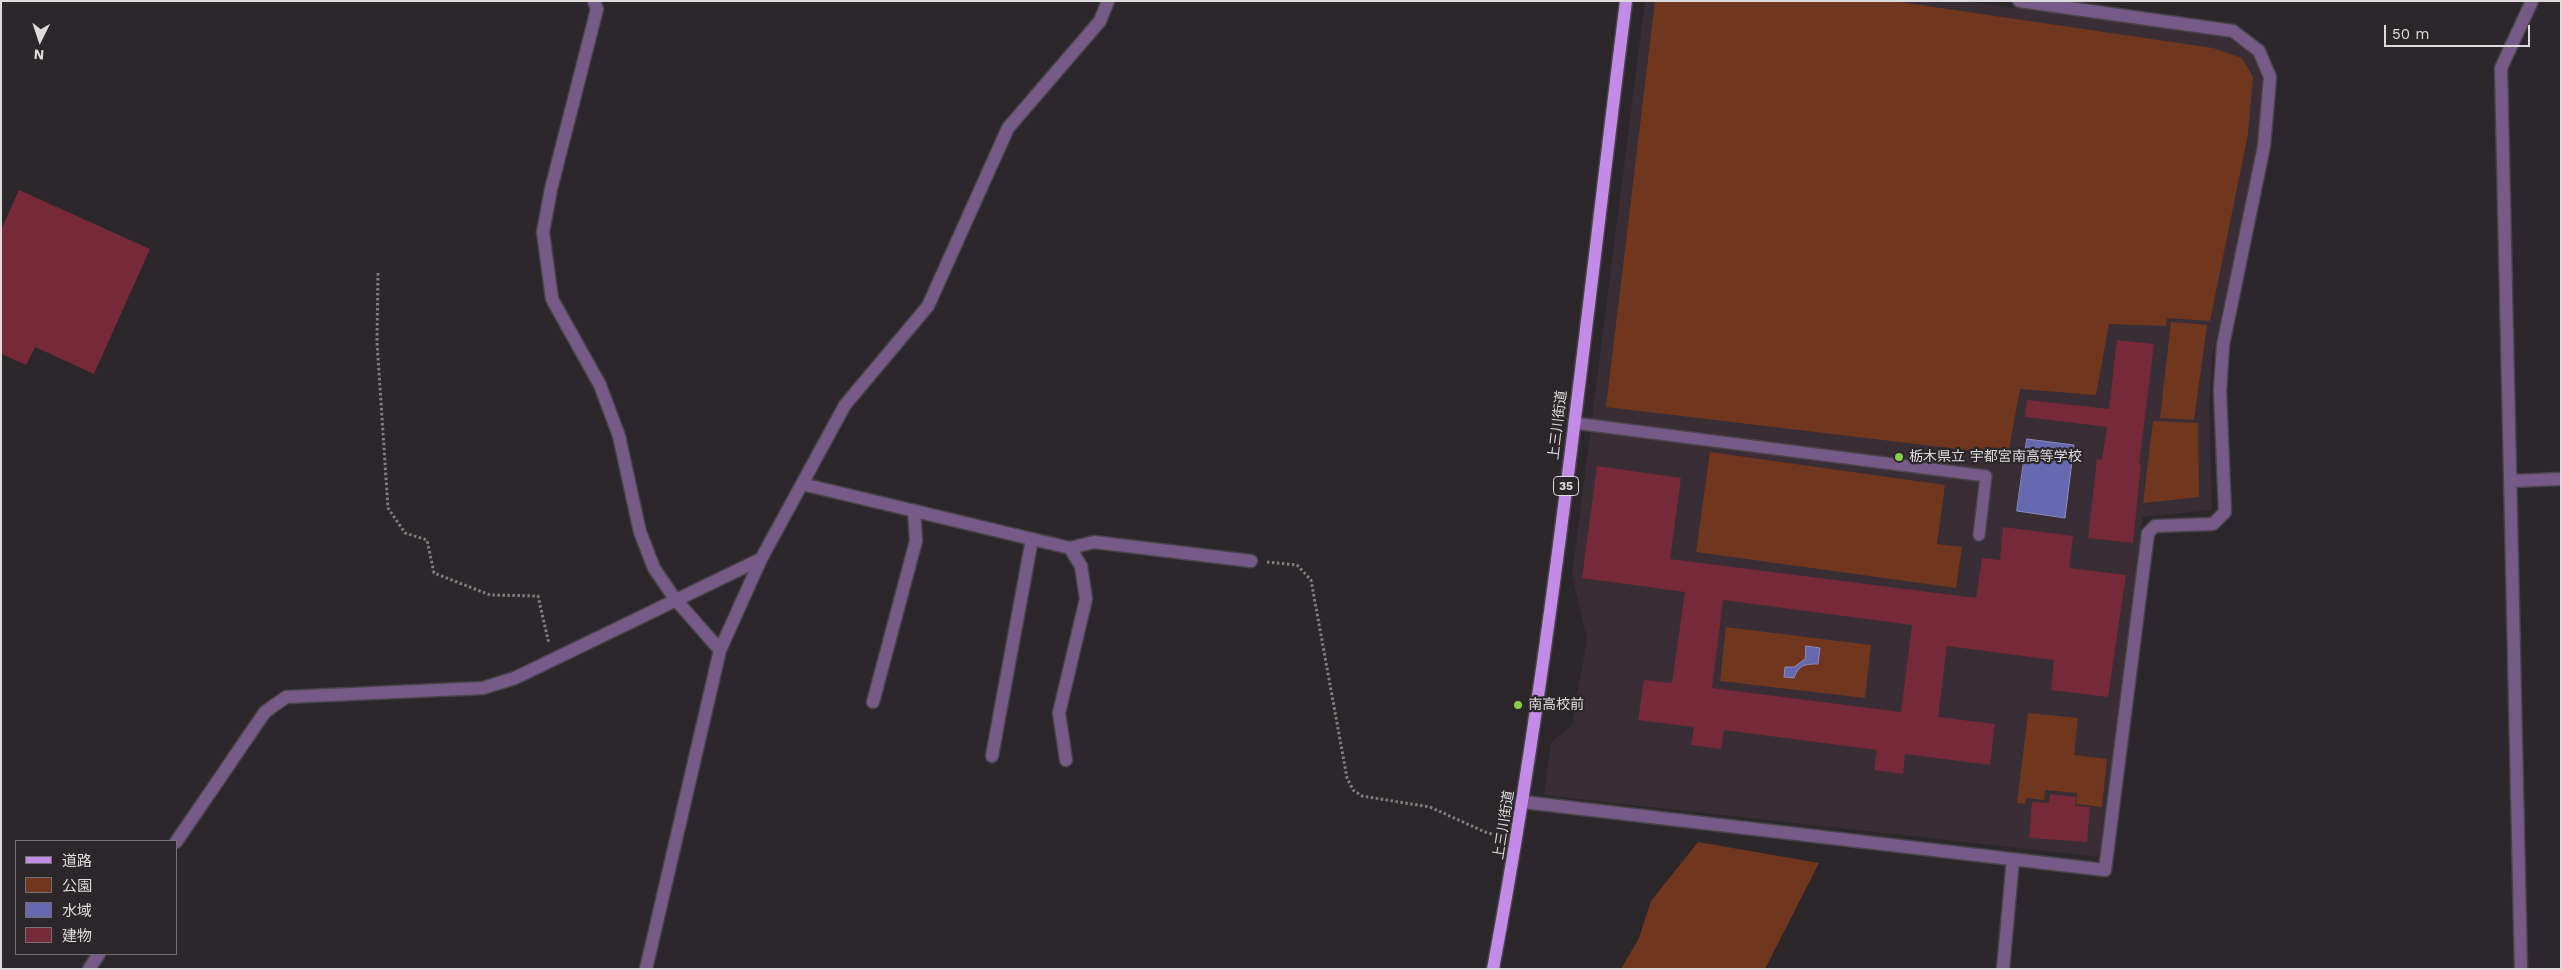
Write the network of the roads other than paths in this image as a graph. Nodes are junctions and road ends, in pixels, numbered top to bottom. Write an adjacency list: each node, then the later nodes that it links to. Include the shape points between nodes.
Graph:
1 (594, 1): 16 (street, via 597,8 543,232 552,299 600,385 619,436 640,532 654,568)
2 (1108, 1): 9 (street, via 1100,21 1008,128 928,306 845,405)
3 (1626, 1): 6 (main road, 上三川街道 / 35)
4 (2020, 1): 23 (street, via 2233,31 2259,51 2270,77 2264,146 2223,345 2220,391 2225,512 2213,524 2155,526 2148,533 2105,870)
5 (2532, 1): 8 (street, via 2501,68)
6 (1574, 423): 11 (lane, via 1986,476); 21 (main road, 上三川街道 / 35)
7 (2561, 479): 8 (street)
8 (2510, 481): 29 (street)
9 (802, 484): 10 (street); 14 (street)
10 (914, 511): 12 (street); 18 (street, via 916,542)
11 (1979, 535)
12 (1032, 538): 13 (street); 19 (street)
13 (1070, 548): 15 (street, via 1094,542); 20 (street, via 1080,566 1086,599 1059,714)
14 (761, 559): 16 (street); 17 (street)
15 (1251, 561)
16 (675, 599): 17 (street); 22 (street, via 514,678 483,688 286,697 265,712)
17 (720, 650): 26 (street)
18 (874, 702)
19 (992, 756)
20 (1066, 760)
21 (1523, 802): 23 (street); 27 (main road, 上三川街道 / 35)
22 (177, 840)
23 (2013, 859): 28 (street)
24 (98, 955): 25 (street)
25 (89, 969)
26 (646, 969)
27 (1493, 969)
28 (2003, 969)
29 (2521, 969)

